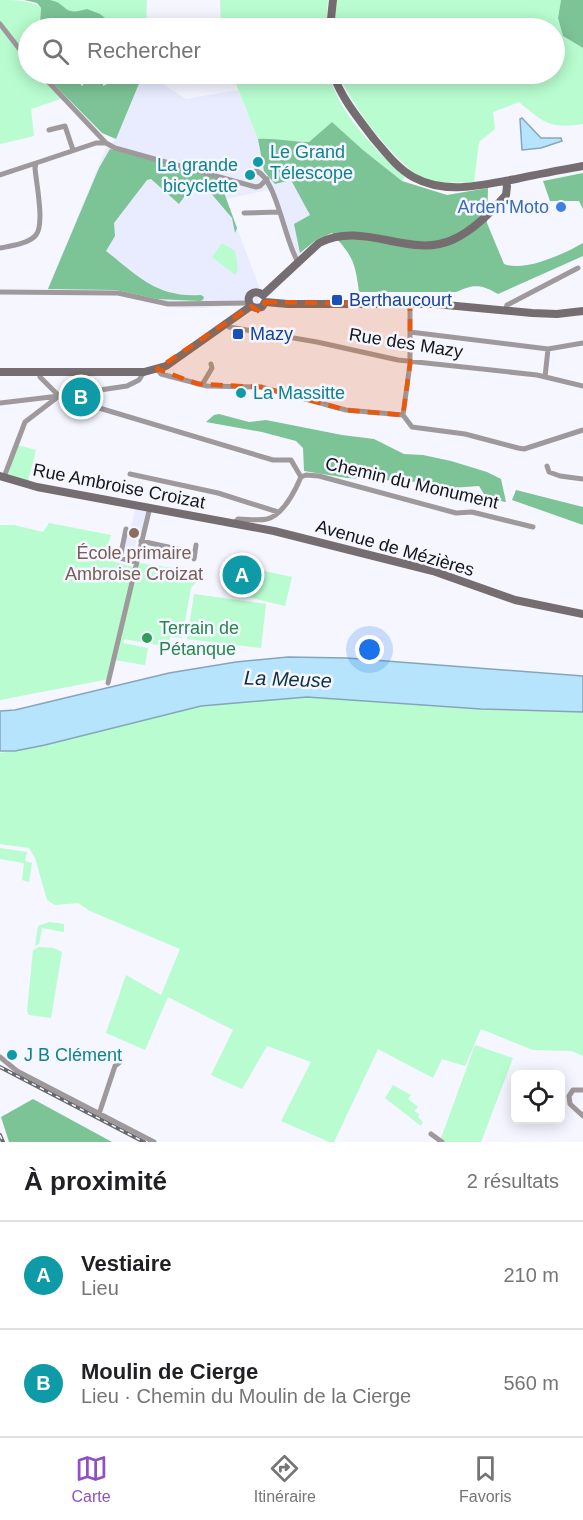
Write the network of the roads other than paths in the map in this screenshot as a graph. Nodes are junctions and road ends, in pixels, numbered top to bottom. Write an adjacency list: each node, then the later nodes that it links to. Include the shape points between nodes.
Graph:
1 (333, 0): 2 (main road)
2 (331, 18)
3 (0, 24): 4 (street)
4 (18, 47)
5 (50, 84): 8 (street)
6 (337, 84): 15 (main road, via 360,121 392,160 411,176 424,183 458,188)
7 (49, 130): 9 (street, via 65,126)
8 (106, 143): 9 (street); 14 (street, via 256,187)
9 (73, 150): 10 (street)
10 (35, 165): 13 (street); 18 (street, via 39,229 30,240)
11 (583, 166): 15 (main road)
12 (256, 171): 14 (street)
13 (0, 175)
14 (267, 179): 16 (street)
15 (505, 181): 19 (main road, via 506,195 469,230 451,241 425,246 346,235 330,237)
16 (279, 212): 17 (street); 19 (street)
17 (244, 213)
18 (0, 248)
19 (298, 262): 21 (main road)
20 (578, 268): 27 (street, via 507,305)
21 (273, 288): 23 (main road); 24 (main road)
22 (0, 292): 26 (street, via 117,293 168,304)
23 (264, 298): 24 (main road); 26 (main road, via 259,308); 26 (main road, via 253,292 248,298)
24 (279, 303): 25 (main road)
25 (410, 304): 27 (main road); 30 (street)
26 (250, 305): 29 (main road)
27 (505, 311): 28 (main road)
28 (583, 311)
29 (226, 324): 33 (street, Rue des Mazy); 35 (main road)
30 (410, 332): 32 (street); 33 (street)
31 (583, 344): 32 (street)
32 (549, 349): 39 (street)
33 (410, 362): 39 (street, Rue des Mazy); 44 (street)
34 (211, 364): 40 (street)
35 (157, 369): 38 (main road); 40 (street, via 162,374)
36 (0, 372): 37 (main road)
37 (39, 372): 38 (main road); 42 (street)
38 (144, 372): 42 (street, via 127,386)
39 (545, 377): 41 (street, Rue des Mazy)
40 (202, 385): 44 (street, via 261,387 346,410)
41 (583, 386)
42 (59, 396): 43 (street); 48 (street, via 25,422); 49 (street, via 273,460 291,460)
43 (0, 403)
44 (403, 416): 45 (street, via 412,428 465,434 524,449)
45 (583, 430)
46 (547, 466): 50 (street, via 554,475)
47 (130, 474): 52 (street, via 218,493)
48 (2, 477): 51 (main road, Rue Ambroise Croizat, via 36,487)
49 (301, 477): 52 (street, Chemin du Monument); 54 (street, Chemin du Monument, via 320,476 456,513 472,512)
50 (583, 479)
51 (150, 507): 53 (main road, Rue Ambroise Croizat); 56 (street)
52 (278, 512): 53 (street, via 270,518 238,519)
53 (234, 523): 59 (main road, Avenue de Mézières, via 433,571 515,600)
54 (533, 527)
55 (126, 529): 58 (street, via 120,558)
56 (141, 542): 57 (street, via 194,556); 58 (street)
57 (196, 545)
58 (136, 562): 60 (street)
59 (583, 614)
60 (108, 683)
61 (0, 1057): 64 (street, via 12,1068)
62 (120, 1062): 64 (street, via 115,1066)
63 (583, 1090): 65 (street, via 573,1090 569,1096 570,1104)
64 (99, 1114): 67 (street)
65 (583, 1116)
66 (431, 1134): 68 (street)
67 (154, 1142)
68 (442, 1142)

